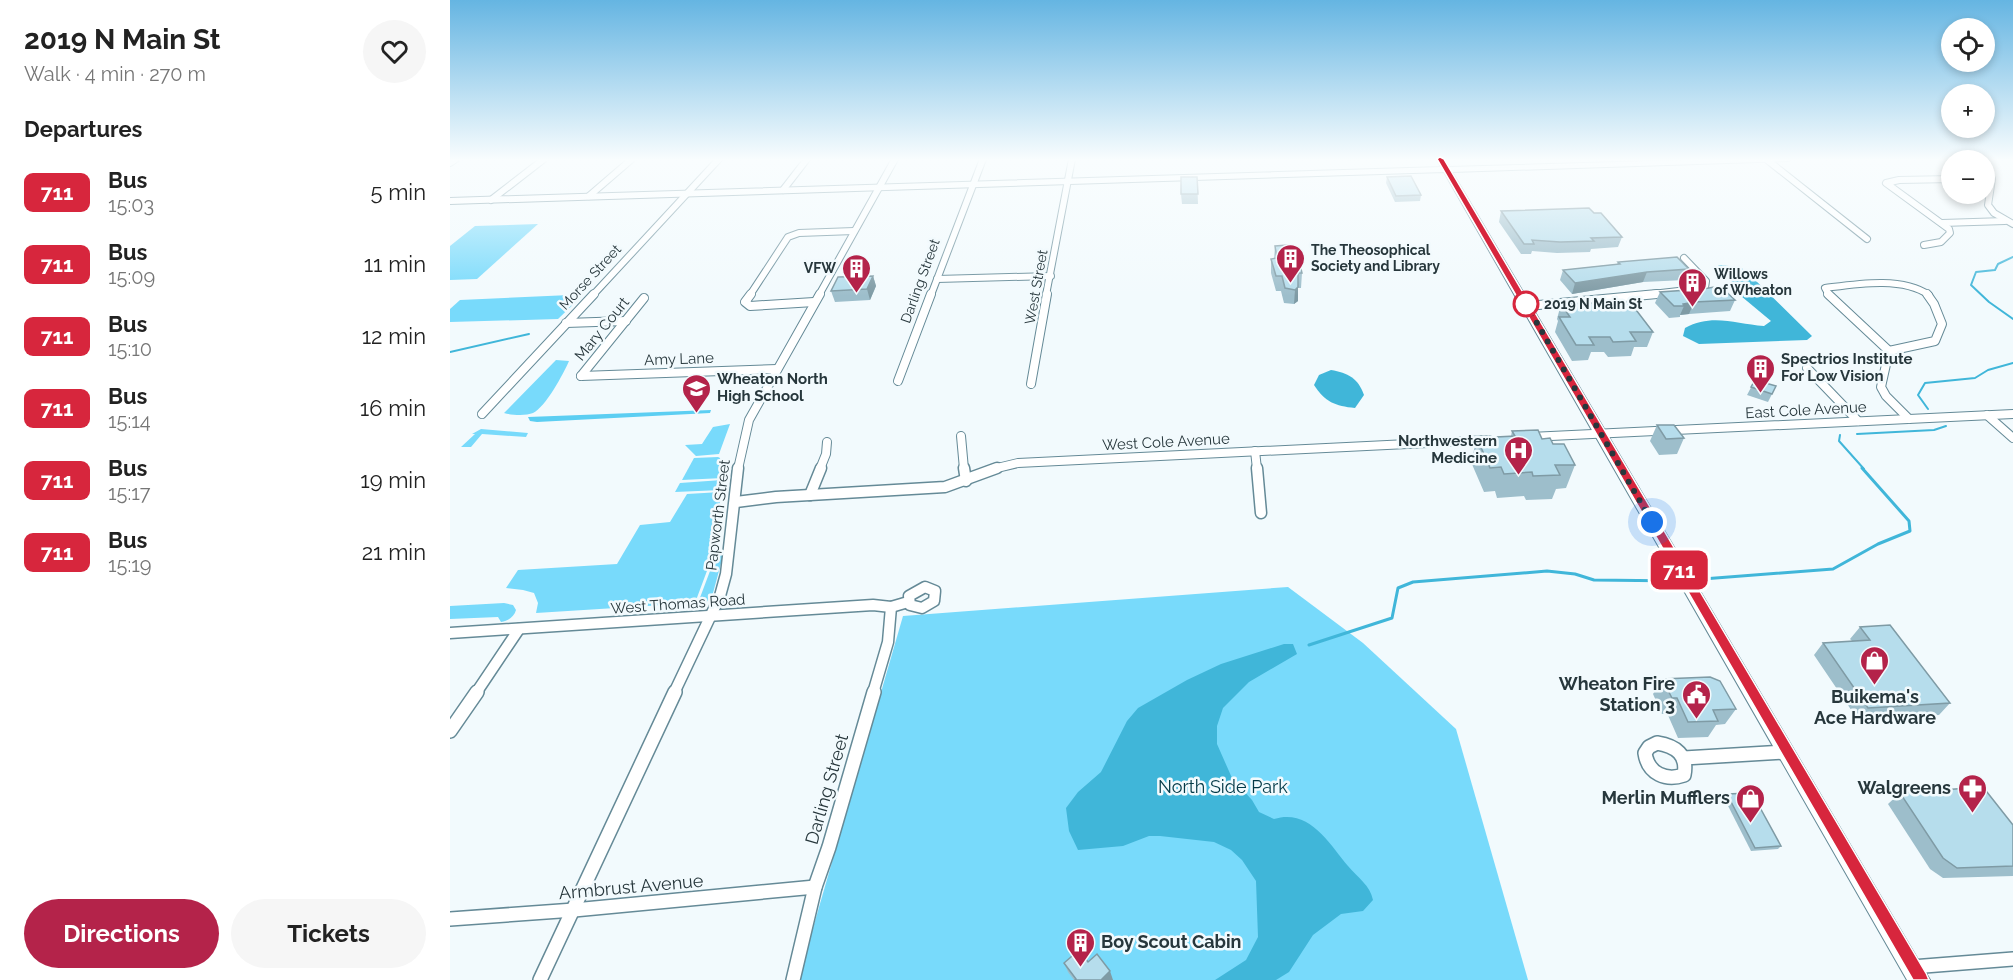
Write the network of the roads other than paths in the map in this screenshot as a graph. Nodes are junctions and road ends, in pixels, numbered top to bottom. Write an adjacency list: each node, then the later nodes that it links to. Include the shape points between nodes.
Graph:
1 (676, 205): 22 (street, Morse Street)
2 (869, 205): 12 (street, Papworth Street)
3 (965, 205): 17 (street, Darling Street)
4 (1064, 205): 16 (street, West Street)
5 (1467, 205): 20 (main road)
6 (1824, 205): 13 (street)
7 (1915, 205): 10 (street)
8 (1988, 205): 9 (street)
9 (2005, 221): 10 (street); 11 (street)
10 (1942, 223): 14 (street, via 1950,233 1941,242)
11 (2013, 224)
12 (854, 231): 19 (street, Papworth Street); 19 (street, via 788,237 745,302 750,306)
13 (1867, 239)
14 (1924, 245)
15 (1684, 258): 20 (street, via 1706,281 1705,288)
16 (1051, 276): 17 (street); 28 (street, West Street)
17 (937, 279): 27 (street, Darling Street)
18 (644, 298): 21 (street, Mary Court)
19 (814, 302): 25 (street, Papworth Street)
20 (1528, 306): 34 (main road)
21 (626, 321): 22 (street); 26 (street, Mary Court)
22 (566, 323): 29 (street, Morse Street)
23 (1890, 351): 23 (street, via 1829,296 1825,288 1901,285 1927,292 1942,324 1935,341); 32 (street, via 1881,387)
24 (1807, 368): 33 (street)
25 (777, 369): 26 (street, Amy Lane); 43 (street, Papworth Street, via 748,422)
26 (581, 376)
27 (898, 381)
28 (1031, 384)
29 (482, 414)
30 (2013, 414): 31 (street, East Cole Avenue)
31 (1987, 415): 32 (street, East Cole Avenue); 37 (street)
32 (1909, 419): 33 (street, East Cole Avenue)
33 (1858, 421): 34 (street, East Cole Avenue)
34 (1601, 434): 36 (street); 51 (main road)
35 (961, 436): 41 (street)
36 (1515, 438)
37 (2013, 438)
38 (1503, 439): 40 (street, West Cole Avenue)
39 (826, 442): 42 (street, via 826,454)
40 (1255, 451): 41 (street, West Cole Avenue, via 1018,463); 44 (street)
41 (966, 481): 42 (street, West Cole Avenue, via 933,489)
42 (810, 495): 43 (street, West Cole Avenue)
43 (736, 502): 47 (street, Papworth Street, via 730,561)
44 (1261, 513)
45 (908, 602): 46 (street, West Thomas Road)
46 (891, 607): 47 (street, West Thomas Road, via 873,605); 53 (street, Darling Street, via 888,642)
47 (710, 618): 48 (street, West Thomas Road); 54 (street, Papworth Street)
48 (519, 629): 49 (street, West Thomas Road); 50 (street)
49 (450, 633)
50 (450, 731)
51 (1786, 752): 52 (street); 57 (main road)
52 (1684, 758)
53 (815, 887): 54 (street, Armbrust Avenue); 59 (street, Darling Street)
54 (574, 910): 55 (street, Armbrust Avenue); 58 (street, Papworth Street)
55 (450, 919)
56 (2013, 959): 57 (street)
57 (1916, 974)
58 (540, 980)
59 (793, 980)

